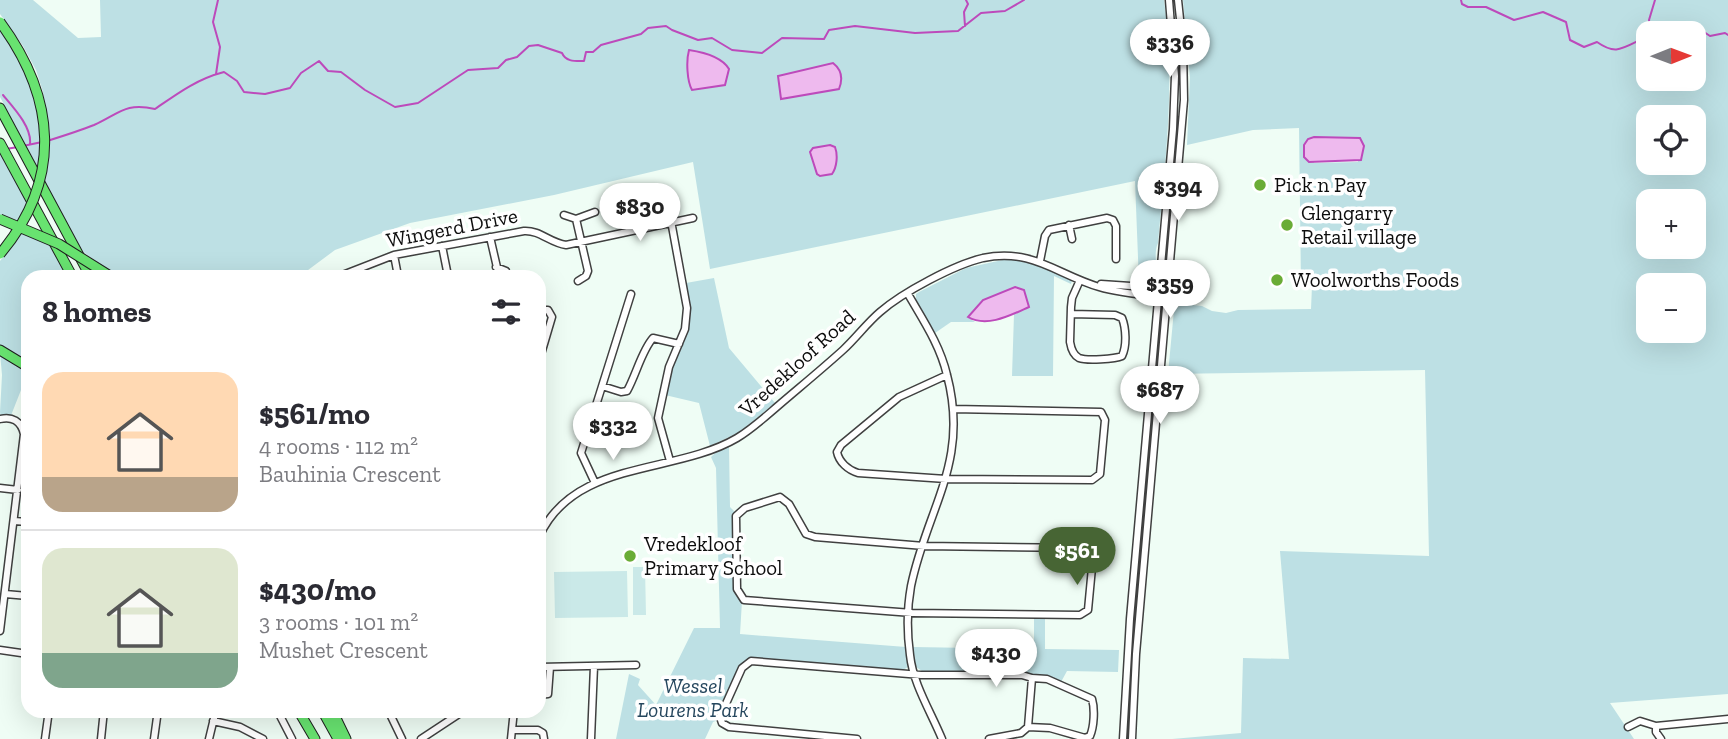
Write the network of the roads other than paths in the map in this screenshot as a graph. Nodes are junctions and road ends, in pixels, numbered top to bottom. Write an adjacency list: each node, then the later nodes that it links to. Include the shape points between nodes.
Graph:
1 (1169, 0): 34 (street, via 1175,96)
2 (1178, 0): 35 (street, via 1184,100)
3 (0, 22): 18 (highway, bridge, via 37,87 44,141 34,198)
4 (0, 108): 24 (highway)
5 (0, 143): 23 (highway)
6 (638, 201): 12 (street, via 665,197)
7 (595, 212): 11 (street)
8 (564, 215): 11 (street)
9 (693, 218): 12 (street, Wingerd Drive)
10 (0, 219): 25 (highway, bridge, via 43,236)
11 (576, 219): 16 (street)
12 (671, 223): 16 (street, Wingerd Drive); 43 (street, via 687,302)
13 (1069, 225): 15 (street); 20 (street, via 1113,220); 21 (street, via 1047,232)
14 (490, 237): 16 (street, Wingerd Drive, via 533,231 561,245); 17 (street, Wingerd Drive); 22 (street)
15 (1072, 239)
16 (581, 242): 32 (street, via 588,271)
17 (442, 246): 19 (street, Wingerd Drive); 28 (street)
18 (0, 254)
19 (394, 255): 26 (street, Wingerd Drive); 27 (street)
20 (1116, 259)
21 (1040, 261): 31 (street, Vredekloof Road); 37 (street, Vredekloof Road, via 1013,255 979,259)
22 (496, 267): 29 (street); 30 (street)
23 (69, 270)
24 (87, 270)
25 (101, 270)
26 (362, 270)
27 (397, 270)
28 (447, 270)
29 (497, 270)
30 (504, 270)
31 (1080, 280): 33 (street, Vredekloof Road); 41 (street)
32 (578, 281)
33 (1089, 282): 34 (street, Vredekloof Road); 38 (street, Vredekloof Road)
34 (1159, 288): 35 (street, Vredekloof Road); 38 (street)
35 (1168, 289): 39 (street)
36 (631, 294): 47 (street)
37 (908, 294): 46 (street); 51 (street, Vredekloof Road, via 883,309 845,349 743,435)
38 (1158, 297): 39 (street, Vredekloof Road); 110 (street)
39 (1168, 298): 111 (street)
40 (546, 309): 42 (street, via 552,319)
41 (1071, 314): 41 (street, via 1075,356 1122,356 1122,318)
42 (546, 338)
43 (678, 344): 47 (street, via 653,338 626,391); 51 (street, via 658,418)
44 (0, 350): 45 (highway)
45 (21, 363)
46 (947, 375): 48 (street); 53 (street, via 899,397 837,452 853,472)
47 (602, 386): 54 (street, via 581,453)
48 (953, 409): 53 (street); 53 (street, via 1102,413 1101,472 1096,479)
49 (0, 419): 50 (street, via 11,418)
50 (21, 427)
51 (670, 461): 54 (street, Vredekloof Road)
52 (21, 462): 56 (street)
53 (946, 479): 60 (street)
54 (594, 483): 59 (street, Vredekloof Road, via 560,506)
55 (0, 488): 56 (street)
56 (18, 490): 57 (street)
57 (14, 521): 58 (street); 61 (street)
58 (21, 522)
59 (546, 525)
60 (923, 546): 63 (street); 63 (street, via 1085,548 1093,559 1089,608 1080,615); 63 (street, via 807,536 780,497 745,508 736,516 737,589 744,600)
61 (5, 594): 62 (street); 64 (street)
62 (21, 595)
63 (908, 613): 71 (street)
64 (0, 631)
65 (0, 650): 66 (street)
66 (21, 653)
67 (636, 665): 68 (street)
68 (594, 666): 70 (street); 106 (street)
69 (546, 667): 70 (street)
70 (550, 667): 73 (street)
71 (914, 674): 72 (street); 107 (street, via 751,661 743,666 720,717 729,727); 108 (street)
72 (1032, 678): 89 (street); 89 (street, via 1047,679 1091,698 1092,731 1085,738)
73 (546, 694)
74 (48, 718): 93 (street)
75 (103, 718): 94 (street)
76 (157, 718): 95 (street)
77 (215, 718): 87 (street)
78 (281, 718): 98 (street)
79 (304, 718): 99 (highway)
80 (308, 718): 99 (highway)
81 (326, 718): 100 (highway)
82 (336, 718): 101 (highway)
83 (392, 718): 102 (street)
84 (453, 718): 103 (street)
85 (513, 718): 91 (street)
86 (1728, 719): 88 (street)
87 (214, 721): 96 (street); 97 (street)
88 (1656, 726): 90 (street, via 1642,720); 112 (street)
89 (1028, 727): 92 (street)
90 (1628, 727)
91 (512, 730): 104 (street); 105 (street, via 539,730)
92 (1019, 736): 109 (street)
93 (45, 739)
94 (101, 739)
95 (154, 739)
96 (209, 739)
97 (263, 739)
98 (292, 739)
99 (318, 739)
100 (338, 739)
101 (346, 739)
102 (402, 739)
103 (421, 739)
104 (511, 739)
105 (544, 739)
106 (591, 739)
107 (856, 739)
108 (942, 739)
109 (989, 739)
110 (1123, 739)
111 (1132, 739)
112 (1661, 739)

